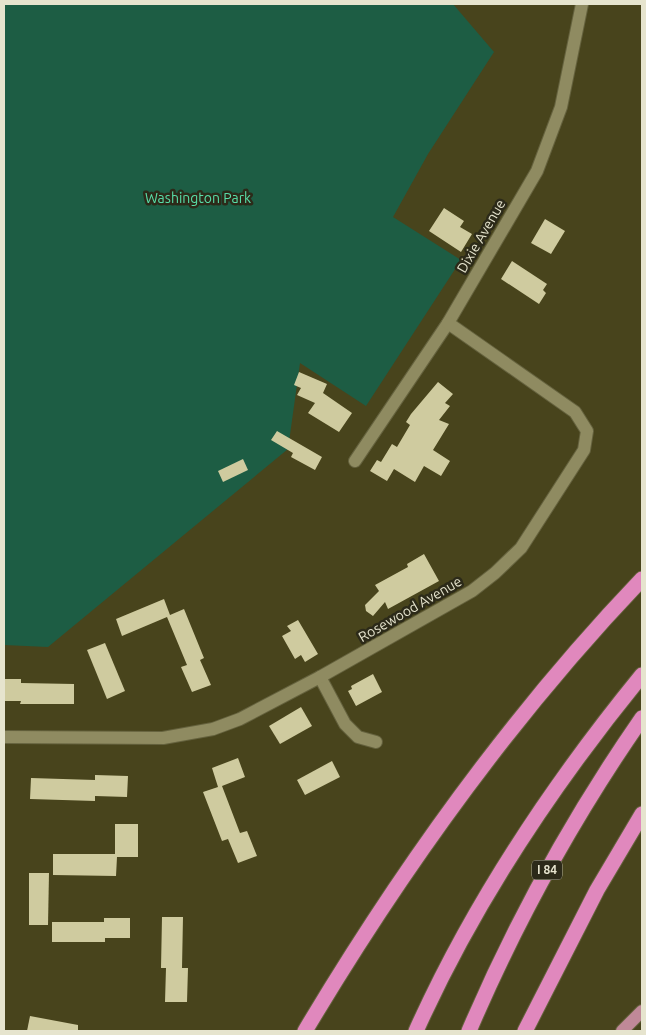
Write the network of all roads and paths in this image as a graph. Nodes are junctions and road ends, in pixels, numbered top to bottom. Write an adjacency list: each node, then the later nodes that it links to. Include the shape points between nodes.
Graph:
1 (582, 4): 2 (street, Dixie Avenue, via 562,107 537,171)
2 (448, 324): 3 (street, Dixie Avenue); 6 (street, Rosewood Avenue, via 575,412 587,431 584,450 521,548 495,573 472,591)
3 (355, 461)
4 (642, 579): 12 (highway, via 545,688 458,801 362,939)
5 (642, 675): 13 (highway, via 572,764 521,839 464,937)
6 (320, 677): 8 (street, Rosewood Avenue, via 240,719 187,735 137,739); 9 (street, via 345,724 358,736)
7 (642, 718): 14 (highway, I 84, via 549,867 514,933)
8 (4, 737)
9 (376, 742)
10 (642, 814): 15 (highway, via 582,916)
11 (642, 1011): 16 (main road)
12 (305, 1031)
13 (416, 1031)
14 (469, 1031)
15 (525, 1031)
16 (622, 1031)

